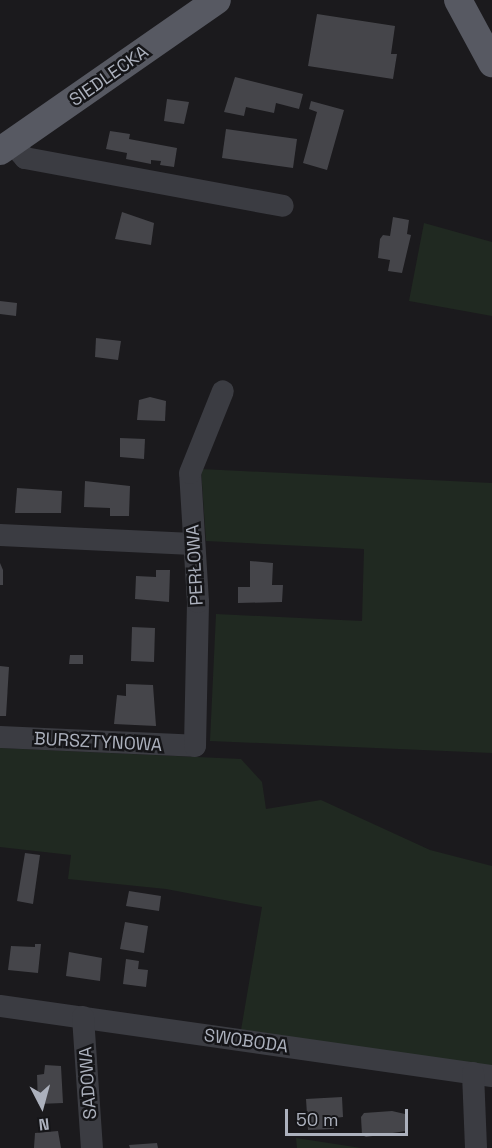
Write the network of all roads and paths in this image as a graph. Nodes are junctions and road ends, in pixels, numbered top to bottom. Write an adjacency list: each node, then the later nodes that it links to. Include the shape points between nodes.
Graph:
1 (218, 0): 4 (main road, SIEDLECKA)
2 (458, 0): 3 (main road)
3 (492, 63)
4 (6, 147): 5 (street, via 25,158)
5 (283, 206)
6 (224, 391): 8 (street, PERŁOWA, via 190,473)
7 (0, 535): 8 (street)
8 (193, 544): 10 (street, PERŁOWA, via 198,602)
9 (0, 737): 10 (street, BURSZTYNOWA)
10 (195, 746)
11 (0, 1006): 12 (street, SWOBODA)
12 (83, 1017): 13 (street, SWOBODA); 14 (street, SADOWA)
13 (482, 1075): 15 (street)
14 (92, 1148)
15 (476, 1148)

